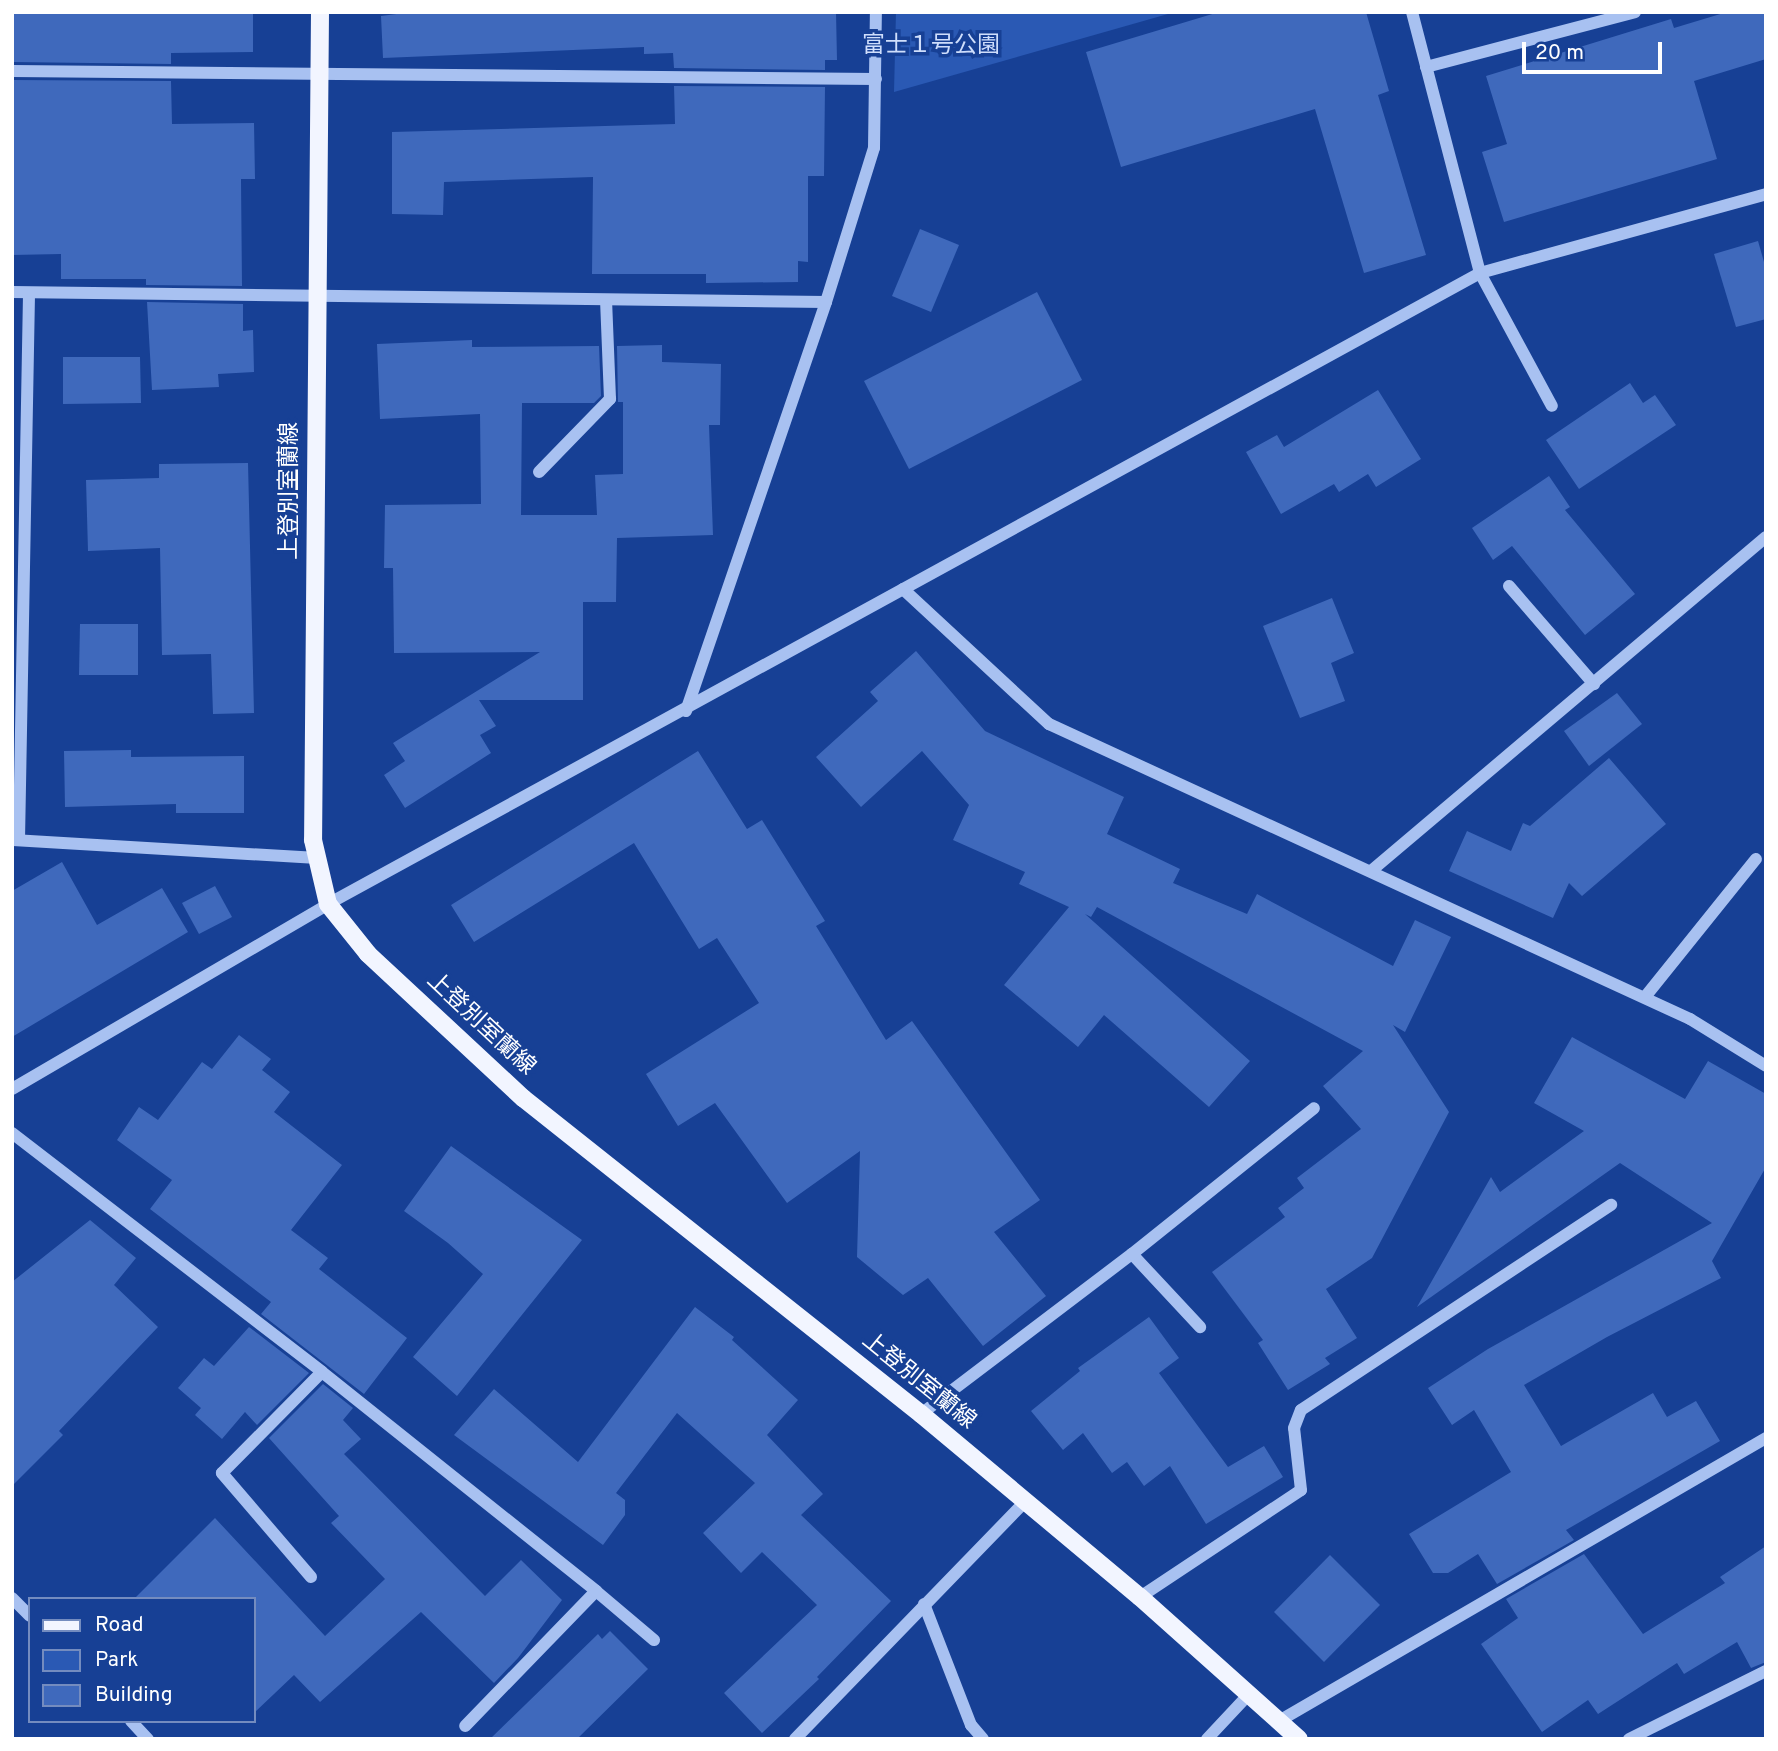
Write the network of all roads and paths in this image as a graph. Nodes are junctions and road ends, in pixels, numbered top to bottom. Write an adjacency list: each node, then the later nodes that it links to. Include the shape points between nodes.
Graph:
1 (320, 12): 7 (main road, 上登別室蘭線)
2 (876, 12): 8 (street)
3 (1412, 12): 5 (street)
4 (1635, 12): 5 (street)
5 (1426, 67): 10 (street)
6 (12, 71): 7 (street)
7 (320, 72): 8 (street); 13 (main road, 上登別室蘭線)
8 (876, 79): 15 (street, via 874,148)
9 (1766, 194): 10 (street)
10 (1480, 273): 16 (street); 20 (street)
11 (12, 292): 12 (street)
12 (29, 293): 13 (street); 23 (street)
13 (317, 297): 14 (street); 24 (main road, 上登別室蘭線, via 313,840)
14 (607, 300): 15 (street); 17 (street, via 610,399)
15 (826, 302): 22 (street)
16 (1552, 406)
17 (539, 472)
18 (1766, 537): 21 (street)
19 (1509, 586): 21 (street)
20 (904, 589): 22 (street); 26 (street, via 1049,724)
21 (1594, 684): 26 (street)
22 (686, 711): 27 (street)
23 (16, 840): 24 (street)
24 (317, 858): 27 (main road, 上登別室蘭線)
25 (1756, 859): 28 (street)
26 (1371, 871): 28 (street)
27 (328, 904): 30 (street); 37 (main road, 上登別室蘭線, via 368,954 523,1098)
28 (1645, 998): 29 (street, via 1690,1018)
29 (1766, 1066)
30 (12, 1089)
31 (1314, 1108): 34 (street)
32 (12, 1133): 36 (street)
33 (1611, 1205): 42 (street, via 1301,1410 1294,1428 1301,1490)
34 (1132, 1254): 35 (street); 37 (street)
35 (1200, 1327)
36 (322, 1372): 40 (street, via 222,1473); 41 (street)
37 (921, 1414): 39 (main road, 上登別室蘭線)
38 (1766, 1438): 49 (street)
39 (1025, 1502): 42 (main road, 上登別室蘭線); 44 (street)
40 (311, 1577)
41 (596, 1591): 46 (street); 51 (street)
42 (1140, 1597): 48 (main road, 上登別室蘭線)
43 (12, 1598): 45 (street)
44 (924, 1604): 53 (street); 54 (street, via 971,1725)
45 (28, 1614)
46 (654, 1640)
47 (1766, 1671): 57 (street)
48 (1250, 1693): 49 (main road, 上登別室蘭線); 55 (street)
49 (1279, 1721): 56 (main road, 上登別室蘭線)
50 (133, 1723): 52 (street)
51 (465, 1726)
52 (148, 1739)
53 (795, 1739)
54 (983, 1739)
55 (1207, 1739)
56 (1299, 1739)
57 (1629, 1739)

